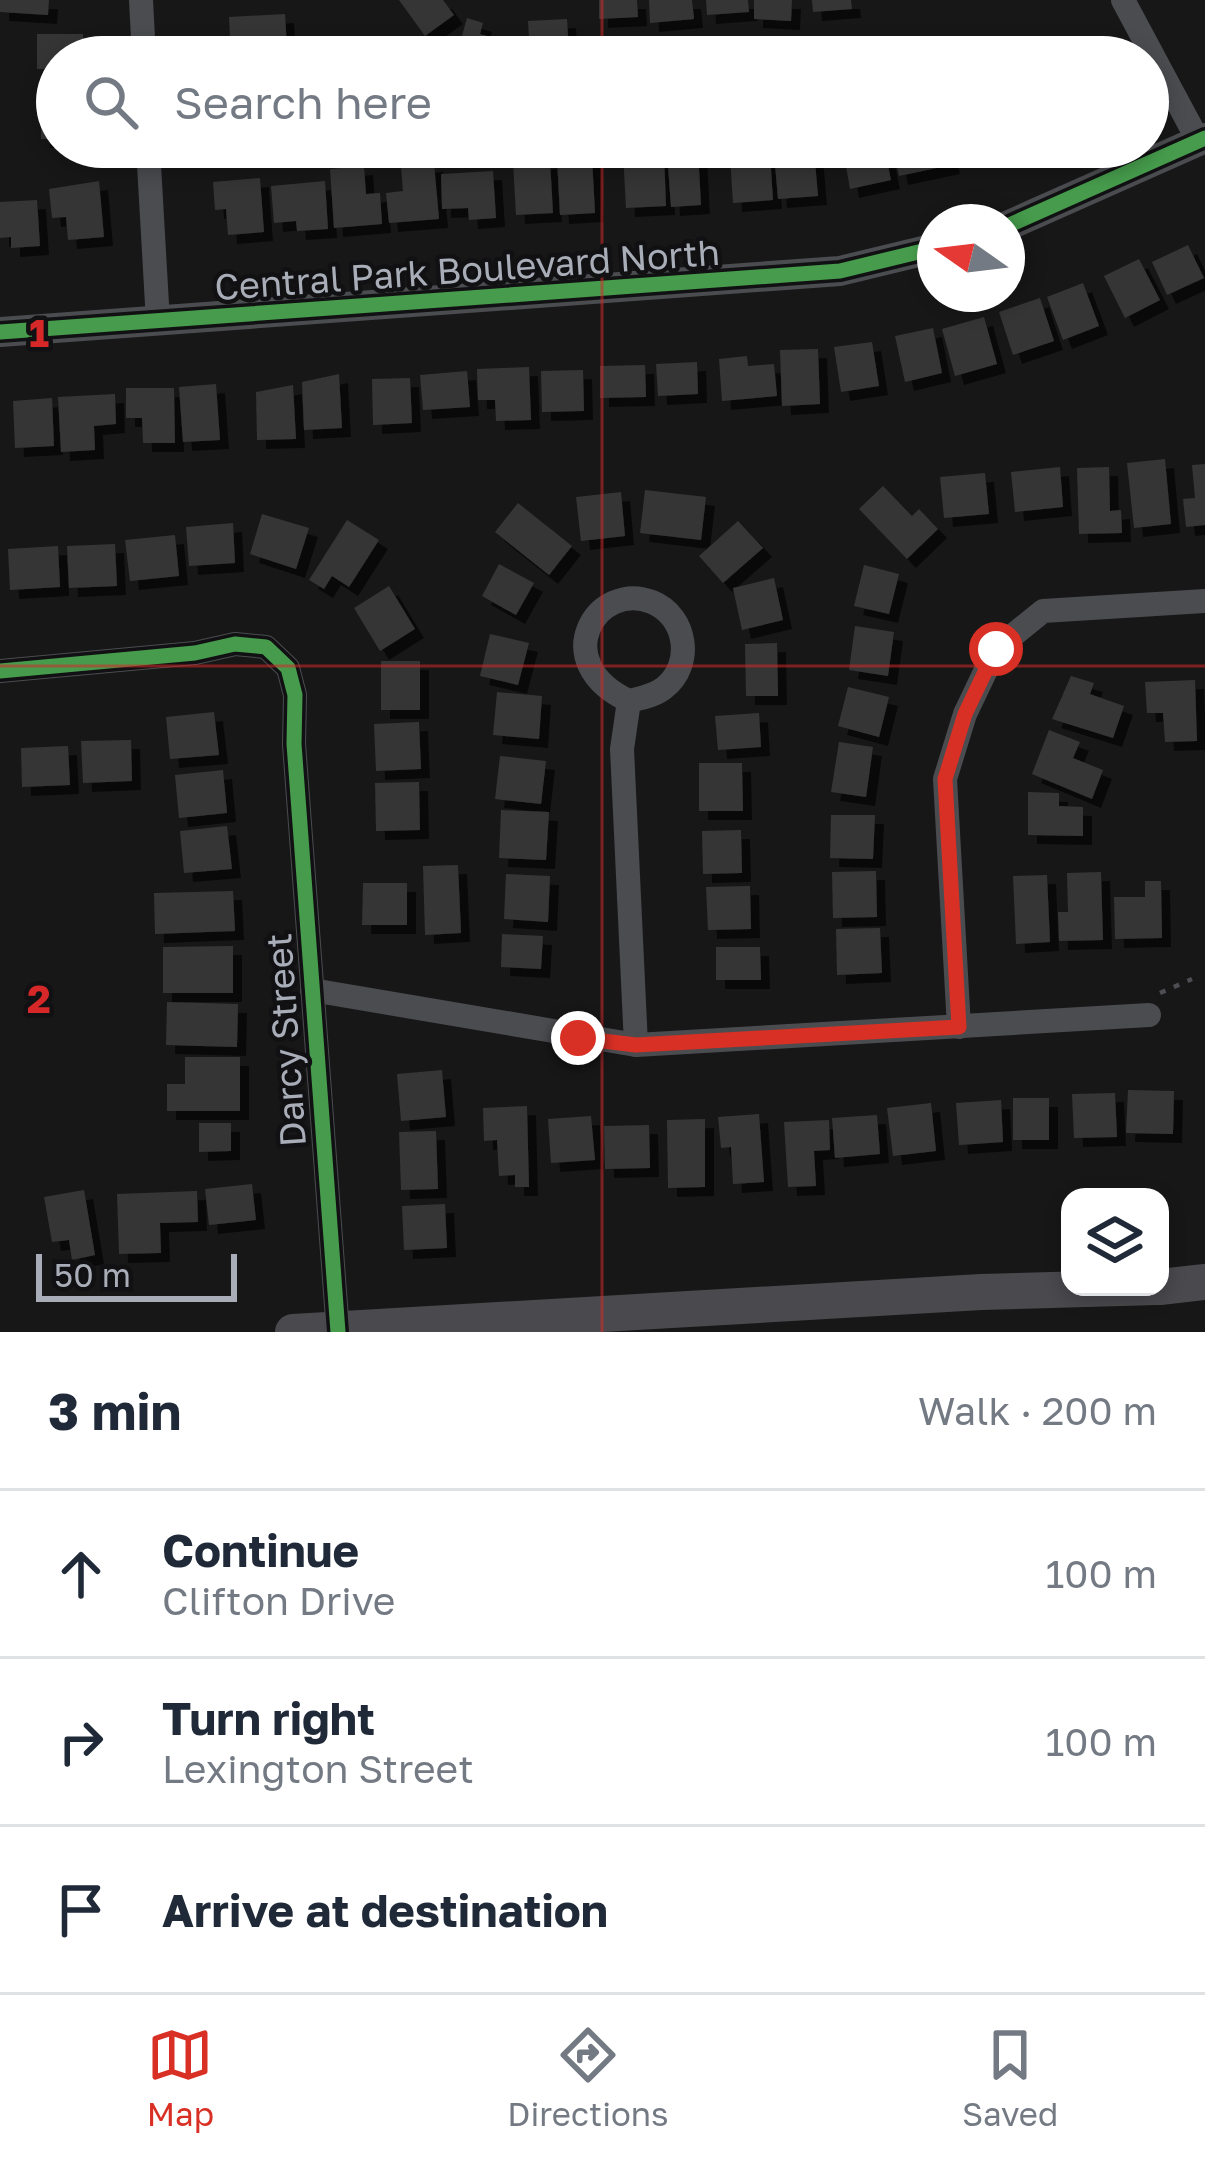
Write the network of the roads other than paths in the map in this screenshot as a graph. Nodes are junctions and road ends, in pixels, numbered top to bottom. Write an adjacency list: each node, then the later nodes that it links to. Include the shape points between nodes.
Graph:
1 (141, 0): 3 (street)
2 (1123, 0): 4 (street)
3 (143, 36)
4 (1143, 36)
5 (1169, 82): 6 (street)
6 (1202, 140): 7 (street)
7 (1169, 155)
8 (149, 168): 12 (street)
9 (1139, 168): 10 (street)
10 (1025, 218)
11 (917, 252): 12 (street, Central Park Boulevard North, via 840,271)
12 (158, 322): 13 (street, Central Park Boulevard North)
13 (0, 332)
14 (1205, 602): 19 (street, via 1043,610 996,649 945,779)
15 (0, 671): 17 (street, Darcy Street, via 235,644 266,647 287,668)
16 (629, 701): 16 (street, via 665,688 683,659 678,625 638,599 596,616 585,644 592,674); 20 (street, via 622,749)
17 (312, 990): 20 (street); 24 (street, Darcy Street)
18 (1149, 1015): 19 (street)
19 (959, 1027): 20 (street)
20 (636, 1045)
21 (1205, 1282): 22 (main road)
22 (1169, 1286)
23 (1061, 1290): 24 (main road)
24 (337, 1330): 25 (main road)
25 (293, 1332)

